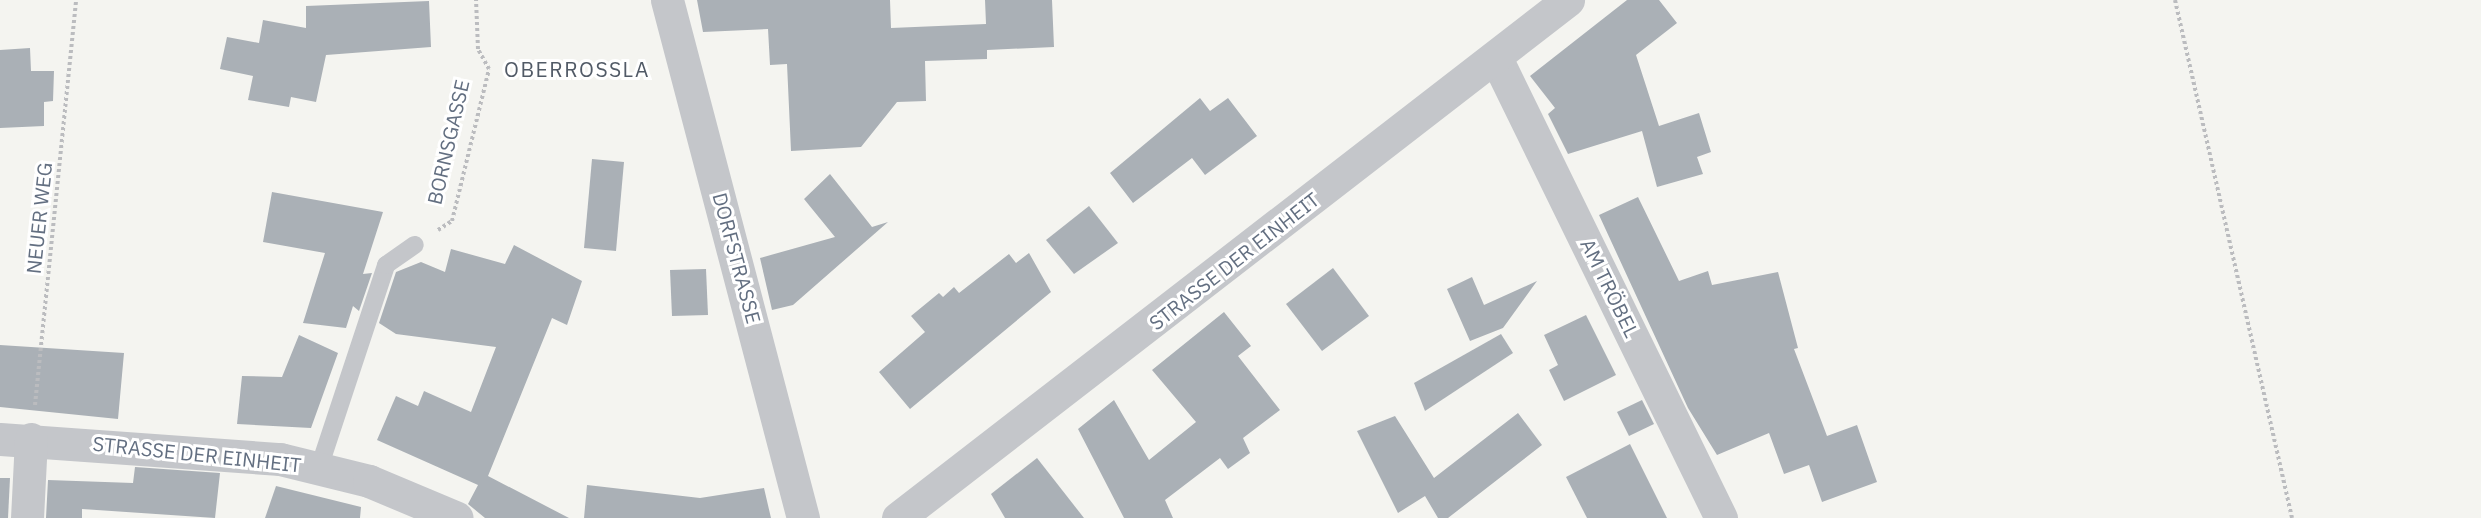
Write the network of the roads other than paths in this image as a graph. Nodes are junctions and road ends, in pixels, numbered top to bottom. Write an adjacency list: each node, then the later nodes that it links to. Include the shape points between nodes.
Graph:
1 (667, 0): 9 (street, DORFSTRASSE)
2 (1568, 0): 3 (street, STRASSE DER EINHEIT)
3 (1497, 60): 10 (street, STRASSE DER EINHEIT); 11 (street, AM TRÖBEL)
4 (415, 245): 6 (lane, via 386,265)
5 (16, 439): 6 (street, STRASSE DER EINHEIT, via 280,459); 7 (street)
6 (319, 468): 8 (street, STRASSE DER EINHEIT, via 410,496)
7 (27, 518)
8 (457, 518)
9 (802, 518)
10 (898, 518)
11 (1721, 518)

